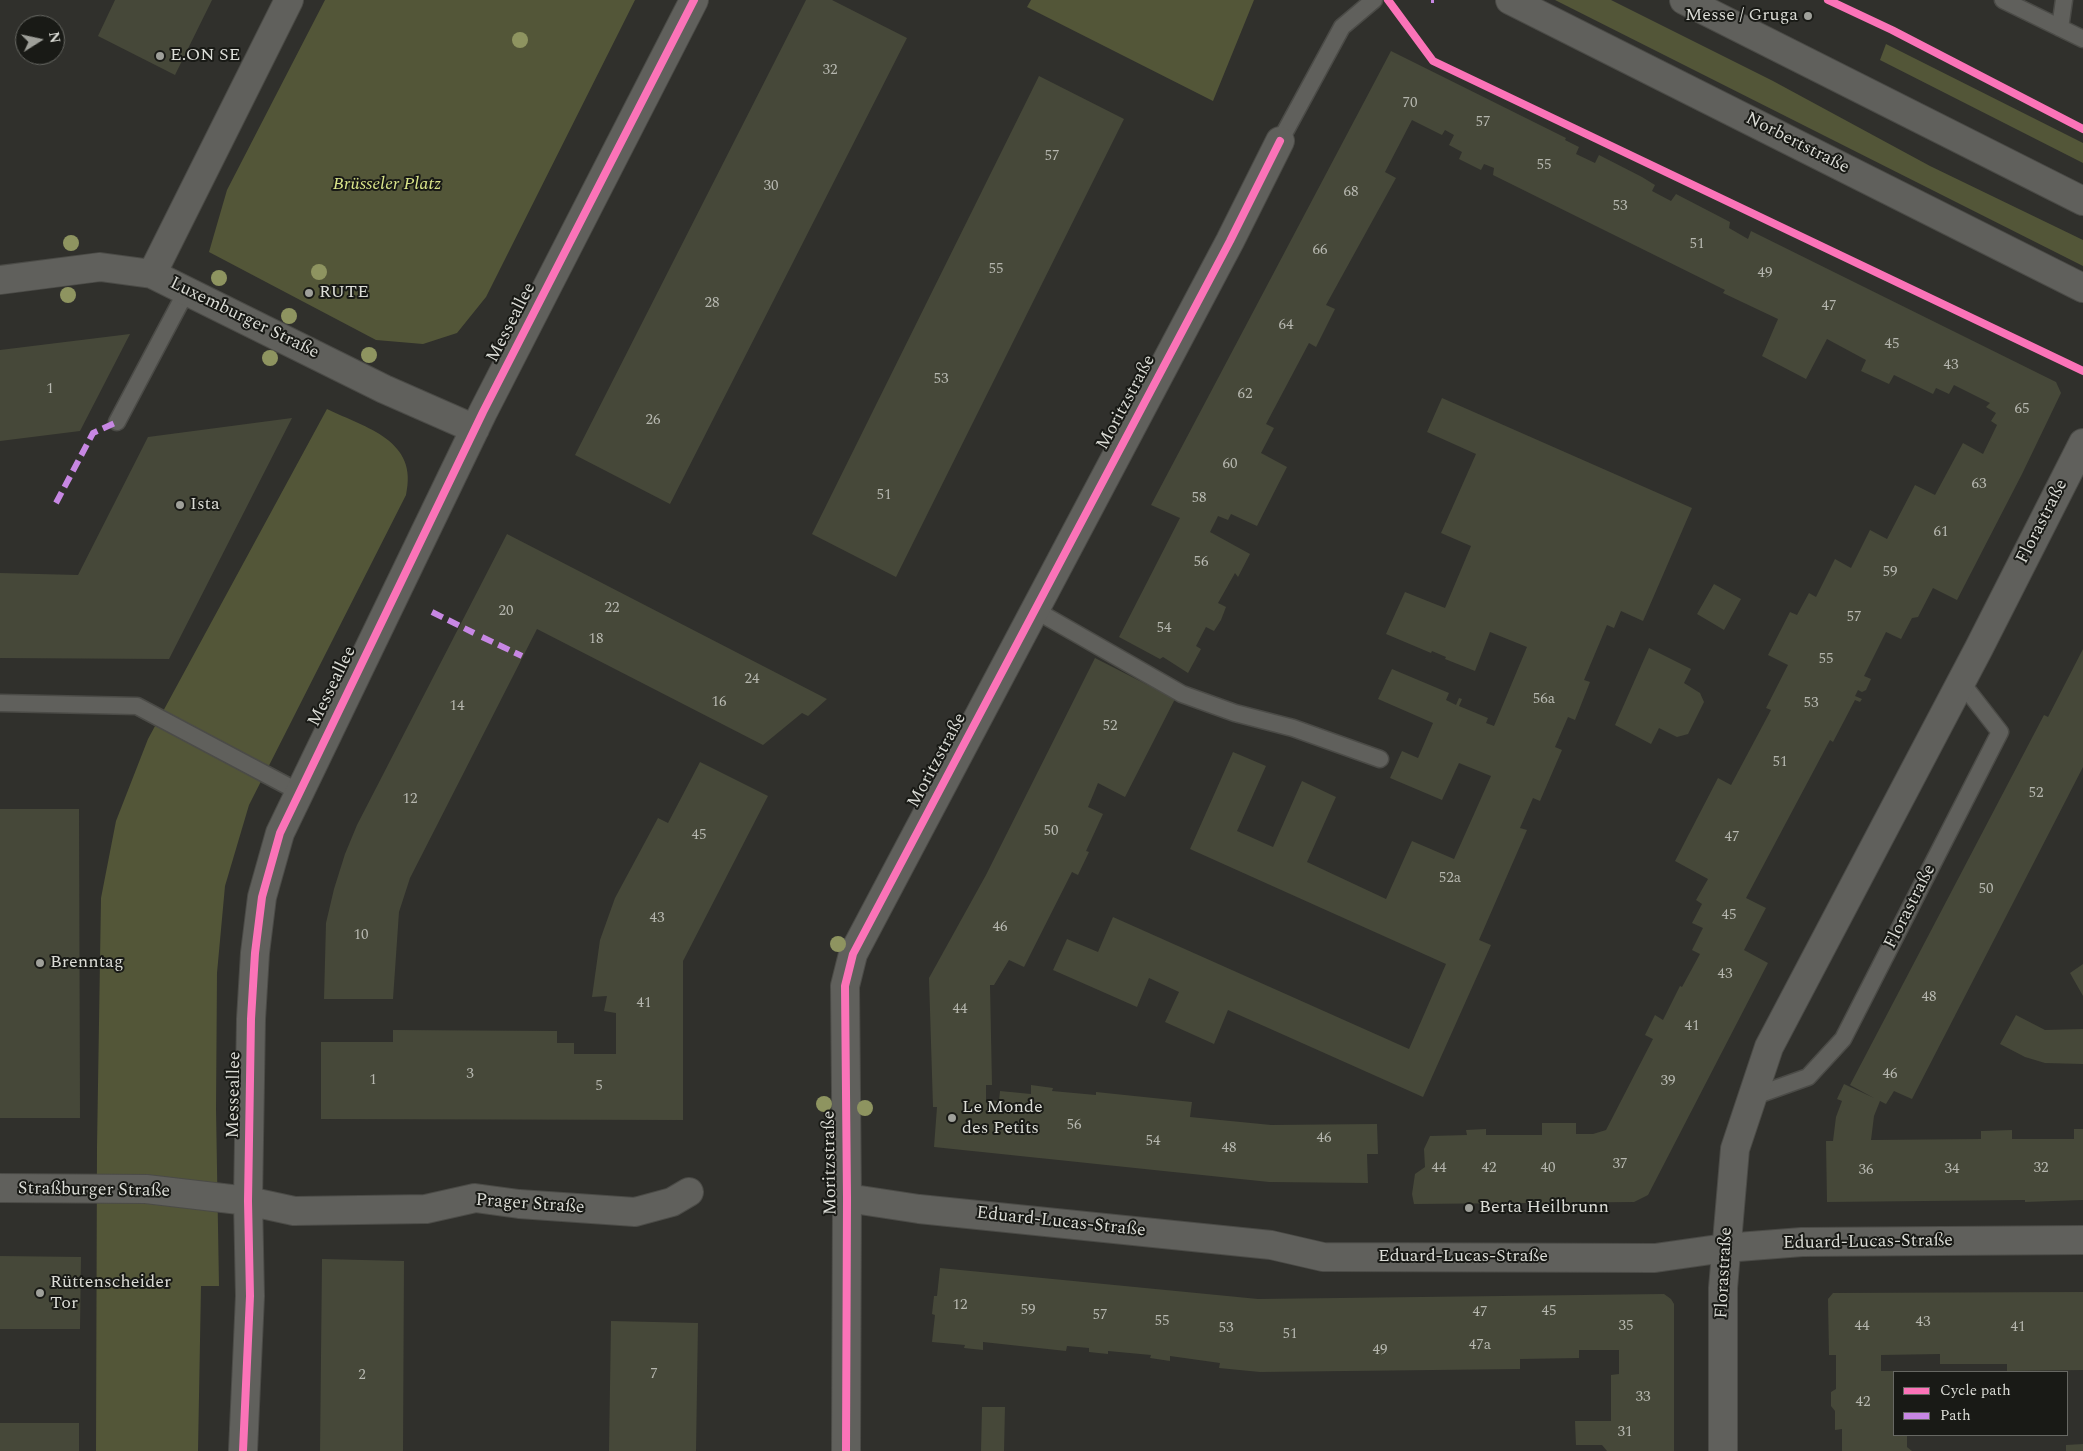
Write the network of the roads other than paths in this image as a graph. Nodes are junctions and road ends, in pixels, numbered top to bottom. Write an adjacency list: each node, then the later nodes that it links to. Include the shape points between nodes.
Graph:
1 (289, 0): 12 (street)
2 (694, 0): 17 (street, Messeallee)
3 (1374, 0): 10 (lane, Moritzstraße, via 1342,27)
4 (1510, 0): 14 (street, Norbertstraße)
5 (1684, 0): 11 (street)
6 (2004, 0): 8 (lane)
7 (2064, 0): 8 (lane)
8 (2060, 28): 9 (lane)
9 (2083, 39)
10 (1280, 141): 19 (street, Moritzstraße)
11 (2083, 201)
12 (152, 274): 13 (street, Luxemburger Straße, via 100,267); 15 (street, Luxemburger Straße)
13 (0, 280)
14 (2083, 288)
15 (187, 290): 16 (lane); 17 (street, Luxemburger Straße, via 384,389)
16 (117, 422)
17 (475, 429): 23 (street, Messeallee)
18 (2083, 442): 20 (street, Florastraße)
19 (1035, 610): 22 (lane, via 1182,694); 27 (street, Moritzstraße, via 853,954 844,986)
20 (1961, 682): 24 (street, Florastraße, via 1768,1047); 24 (lane, Florastraße, via 2000,732 1843,1039 1808,1076)
21 (0, 703): 23 (lane, via 137,706)
22 (1380, 759)
23 (299, 792): 28 (street, Messeallee, via 280,833 262,897 255,953)
24 (1752, 1097): 30 (street, Florastraße, via 1735,1149)
25 (0, 1188): 28 (street, Straßburger Straße, via 146,1189)
26 (689, 1192): 28 (street, Prager Straße, via 672,1202 635,1212 475,1198 426,1209 294,1211)
27 (847, 1198): 30 (street, Eduard-Lucas-Straße, via 918,1209 1271,1245 1323,1258 1655,1258); 32 (street, Moritzstraße)
28 (248, 1201): 31 (street, Messeallee, via 250,1296)
29 (2083, 1240): 30 (street, Eduard-Lucas-Straße, via 1802,1242)
30 (1725, 1248): 33 (street, Florastraße)
31 (243, 1451)
32 (846, 1451)
33 (1723, 1451)

